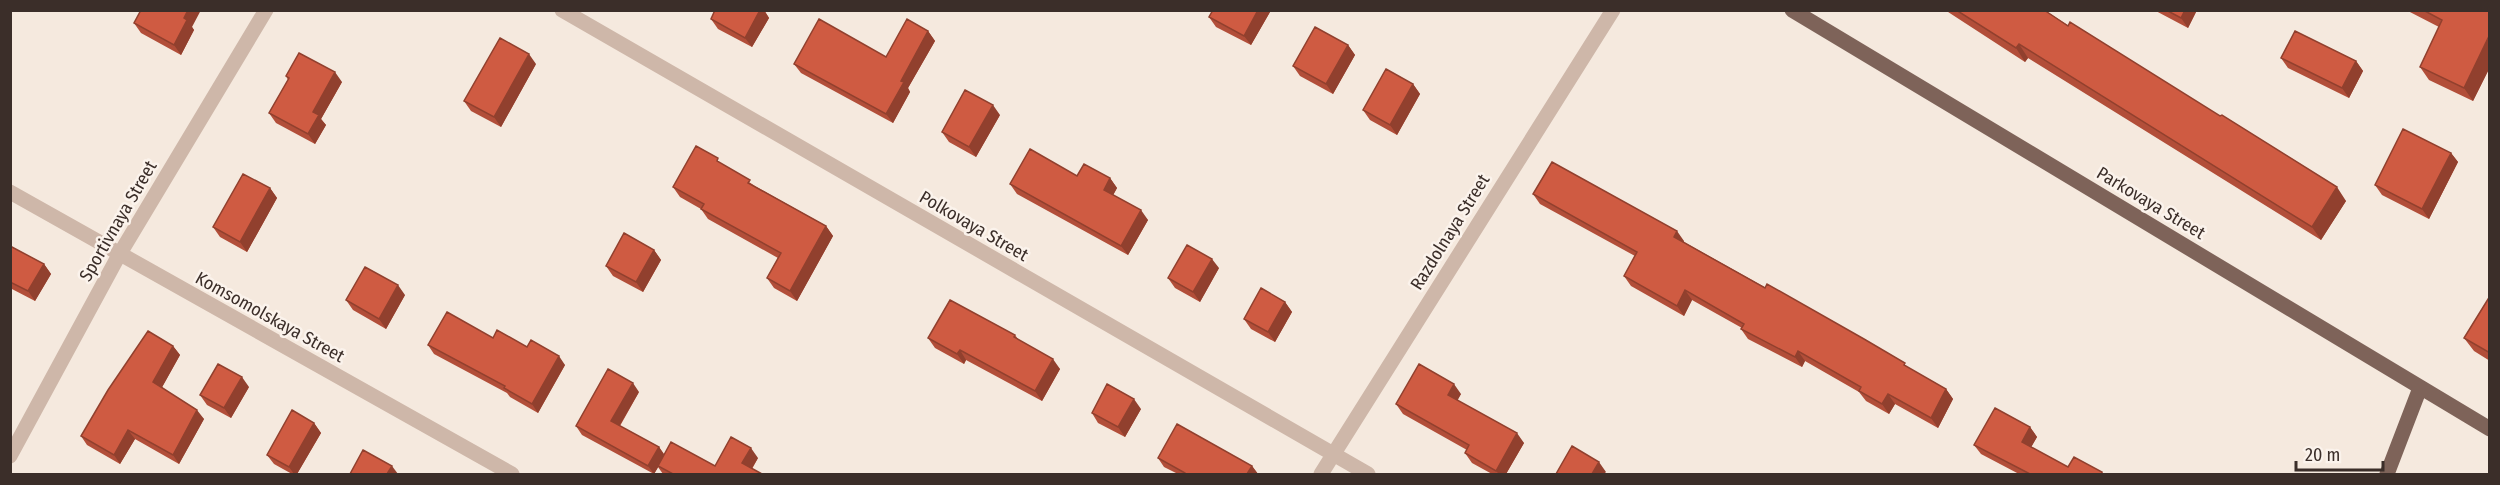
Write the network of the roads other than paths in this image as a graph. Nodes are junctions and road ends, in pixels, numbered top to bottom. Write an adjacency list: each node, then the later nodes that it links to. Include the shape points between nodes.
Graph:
1 (266, 10): 6 (street, Sportivnaya Street)
2 (562, 10): 9 (street, Polkovaya Street)
3 (1613, 10): 9 (street, Razdolnaya Street)
4 (1792, 10): 7 (main road, Parkovaya Street)
5 (10, 192): 6 (street, Komsomolskaya Street)
6 (119, 255): 10 (street, Sportivnaya Street); 11 (street, Komsomolskaya Street)
7 (2420, 388): 8 (main road, Parkovaya Street); 14 (main road)
8 (2490, 429)
9 (1332, 454): 12 (street, Razdolnaya Street); 13 (street, Polkovaya Street)
10 (10, 456)
11 (512, 474)
12 (1321, 474)
13 (1368, 474)
14 (2387, 474)

